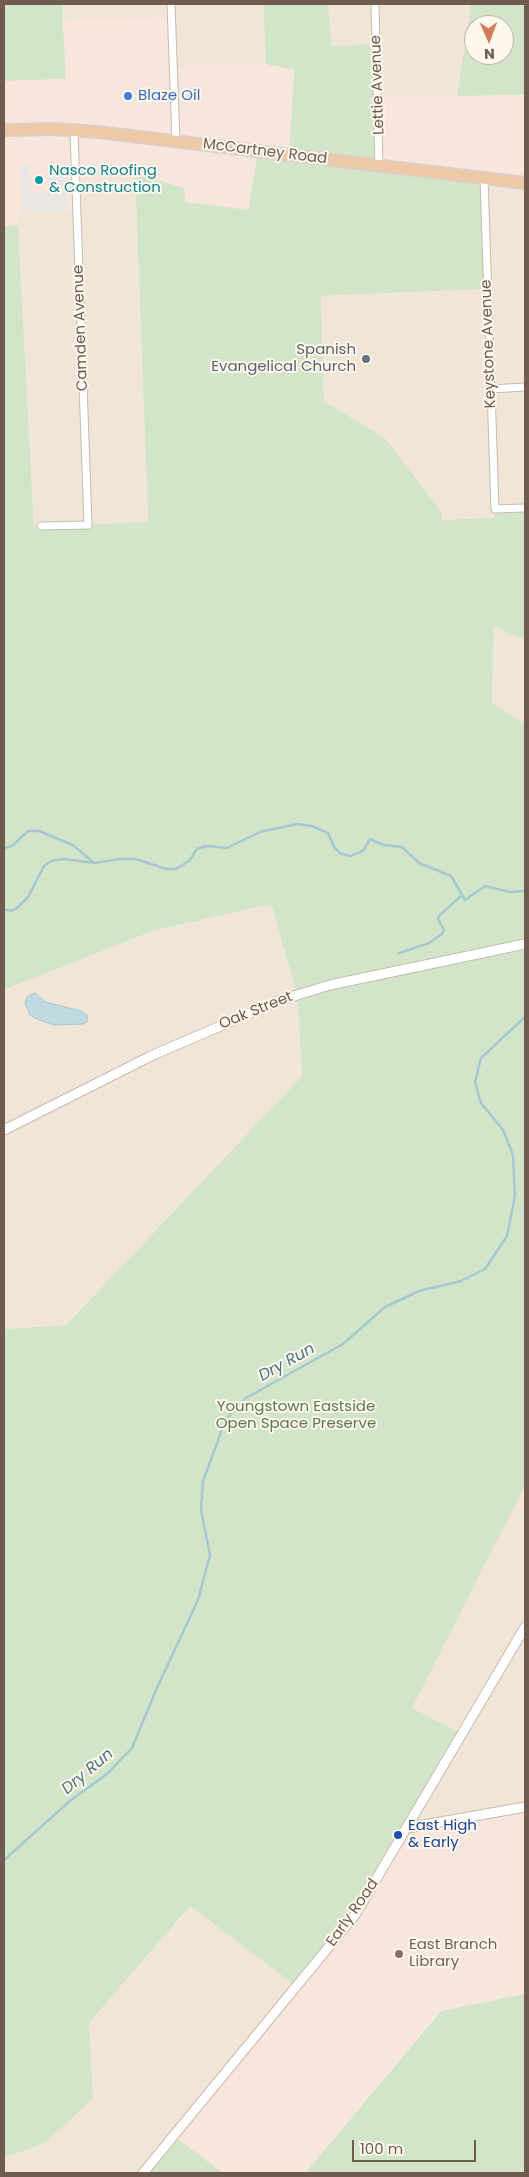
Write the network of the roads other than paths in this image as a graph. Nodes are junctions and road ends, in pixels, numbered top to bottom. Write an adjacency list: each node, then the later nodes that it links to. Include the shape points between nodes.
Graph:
1 (171, 4): 5 (street)
2 (375, 4): 6 (street, Lettie Avenue)
3 (4, 130): 4 (highway, McCartney Road)
4 (74, 131): 5 (highway, McCartney Road); 12 (street, Camden Avenue, via 88,525)
5 (176, 142): 6 (highway, McCartney Road)
6 (379, 166): 7 (highway, McCartney Road)
7 (484, 178): 8 (highway, McCartney Road); 10 (street, Keystone Avenue)
8 (525, 183)
9 (525, 387): 10 (street)
10 (491, 389): 11 (street, Keystone Avenue, via 495,509)
11 (525, 508)
12 (41, 526)
13 (525, 944): 14 (street, Oak Street, via 330,985 281,1000 153,1055)
14 (4, 1130)
15 (525, 1627): 17 (street, Early Road)
16 (525, 1807): 17 (street)
17 (407, 1828): 18 (street, Early Road, via 347,1926)
18 (143, 2173)

